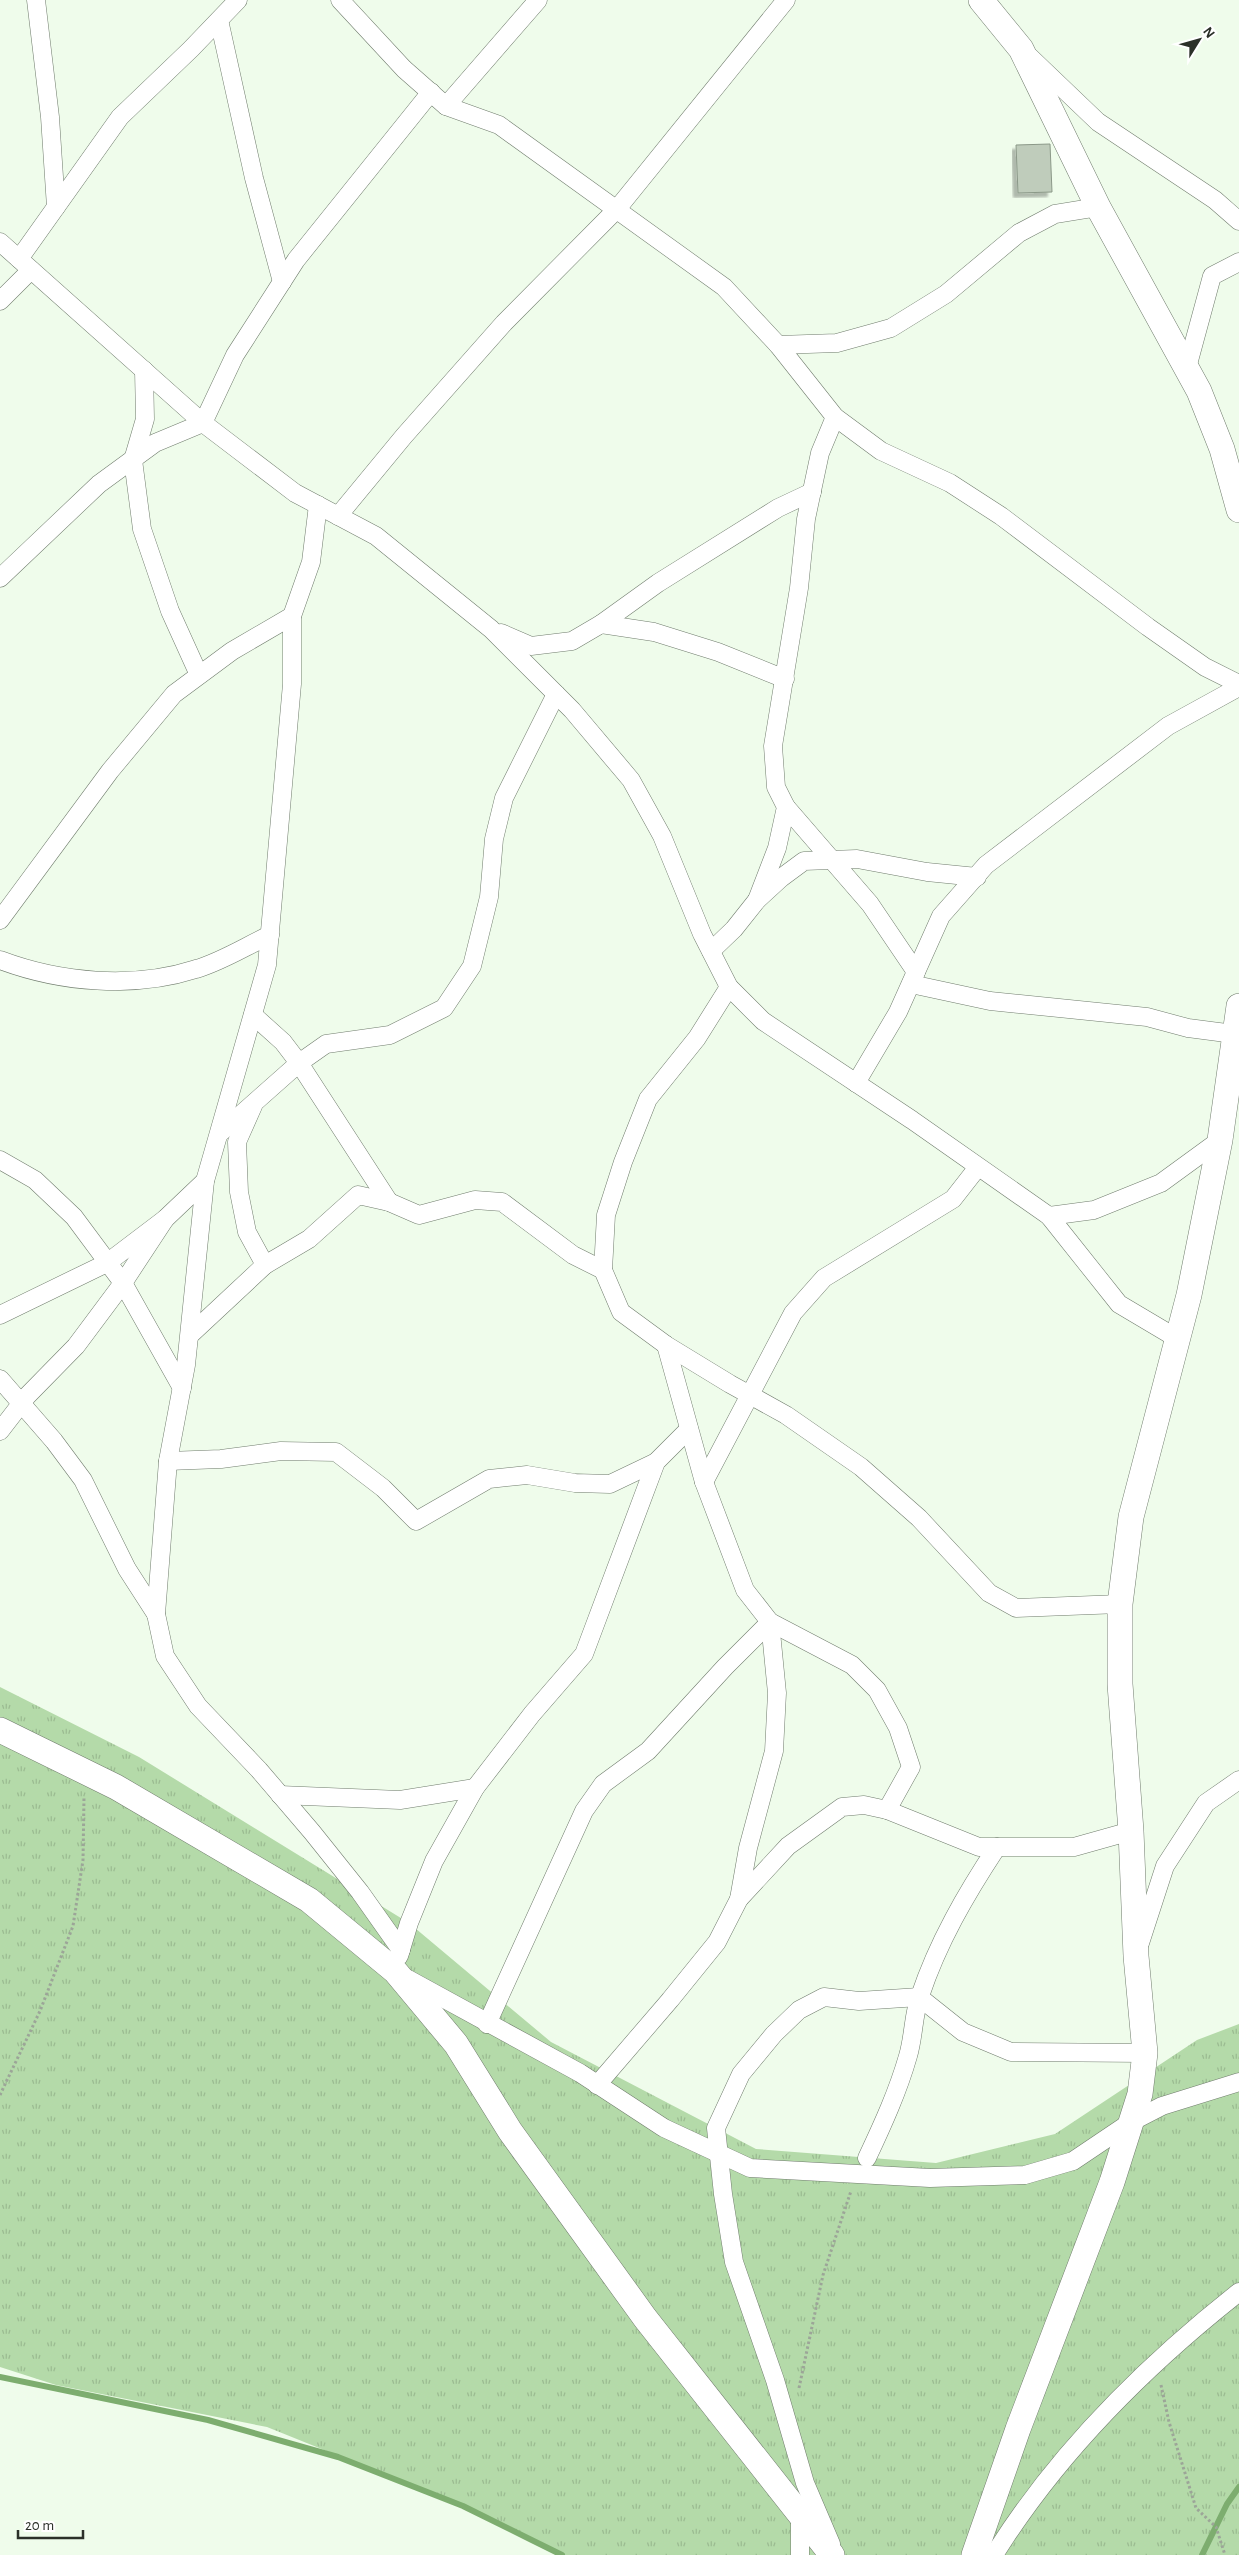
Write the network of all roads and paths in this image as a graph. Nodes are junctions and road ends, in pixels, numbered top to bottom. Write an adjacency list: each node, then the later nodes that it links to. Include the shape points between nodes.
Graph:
1 (36, 0): 11 (street, via 50,117)
2 (238, 0): 7 (street)
3 (340, 0): 9 (street, via 404,69)
4 (538, 0): 10 (street)
5 (786, 0): 13 (street)
6 (981, 0): 8 (street)
7 (218, 20): 11 (street, via 120,117); 18 (street, via 254,178)
8 (1021, 49): 12 (street); 14 (street, via 1098,122 1215,200)
9 (431, 92): 10 (street); 18 (street, via 296,260)
10 (446, 106): 13 (street, via 499,125)
11 (56, 207): 17 (street)
12 (1098, 208): 20 (street, via 1055,214 1019,233 946,294 891,328 837,343); 21 (street)
13 (617, 209): 20 (street, via 724,288); 29 (street, via 498,330)
14 (1239, 221)
15 (0, 242): 17 (street)
16 (1239, 262): 21 (street, via 1212,276)
17 (25, 264): 19 (street); 22 (street)
18 (282, 282): 24 (street, via 235,355)
19 (0, 301)
20 (778, 346): 23 (street)
21 (1187, 368): 27 (street, via 1199,391)
22 (144, 370): 24 (street); 25 (street, via 145,419)
23 (835, 417): 26 (street, via 820,453); 36 (street, via 882,451 950,483 1001,516 1148,627 1205,667)
24 (203, 423): 25 (street, via 156,443); 28 (street, via 295,493)
25 (133, 460): 30 (street, via 99,484); 34 (street, via 142,529 170,611)
26 (812, 492): 32 (street, via 778,508 658,583); 35 (street)
27 (1237, 492)
28 (318, 505): 29 (street); 31 (street, via 311,562)
29 (338, 516): 33 (street, via 376,536)
30 (0, 578)
31 (292, 616): 34 (street, via 232,651); 43 (street, via 292,693)
32 (601, 624): 33 (street, via 572,640 531,646); 35 (street, via 654,632 718,652)
33 (491, 629): 37 (street)
34 (199, 675): 42 (street, via 174,694 110,771)
35 (785, 680): 38 (street, via 773,746 776,787)
36 (1239, 685): 40 (street, via 1168,726 986,865)
37 (556, 694): 44 (street, via 631,780 662,836); 51 (street, via 504,798 494,839 489,898 472,966 444,1008 390,1035 326,1044)
38 (786, 807): 39 (street); 41 (street, via 777,848)
39 (832, 860): 40 (street, via 857,859); 41 (street, via 804,861); 46 (street, via 870,904)
40 (977, 877): 46 (street, via 941,916)
41 (757, 900): 44 (street)
42 (0, 920)
43 (270, 935): 45 (street, via 197,969 139,981 66,978 26,970); 49 (street, via 267,965)
44 (711, 951): 47 (street)
45 (0, 960)
46 (913, 978): 50 (street, via 990,1002 1147,1016 1188,1028); 52 (street, via 898,1012)
47 (729, 987): 52 (street, via 763,1021); 64 (street, via 698,1038 648,1099 606,1215)
48 (1239, 1006): 50 (street)
49 (253, 1015): 51 (street, via 283,1042); 54 (street)
50 (1234, 1034): 55 (street)
51 (299, 1063): 53 (street); 59 (street)
52 (856, 1083): 57 (street)
53 (256, 1099): 54 (street); 63 (street, via 237,1142 239,1192 247,1232)
54 (219, 1133): 58 (street)
55 (1220, 1140): 60 (street, via 1161,1183 1094,1210); 68 (street)
56 (0, 1160): 62 (street, via 35,1180 74,1217)
57 (978, 1167): 60 (street); 72 (street, via 953,1199 824,1278 793,1313)
58 (205, 1181): 61 (street); 67 (street)
59 (389, 1202): 63 (street, via 358,1195 309,1239); 64 (street, via 419,1216 475,1200 502,1202 573,1255)
60 (1049, 1216): 68 (street, via 1119,1304)
61 (165, 1219): 62 (street); 65 (street)
62 (107, 1264): 65 (street); 66 (street)
63 (265, 1265): 67 (street)
64 (604, 1270): 69 (street, via 621,1312)
65 (123, 1284): 71 (street); 73 (street, via 76,1346)
66 (0, 1315)
67 (190, 1335): 71 (street)
68 (1178, 1339): 79 (street, via 1130,1518)
69 (666, 1345): 72 (street); 74 (street)
70 (0, 1379): 73 (street)
71 (182, 1388): 76 (street)
72 (749, 1395): 78 (street); 79 (street, via 786,1415 861,1468 919,1518 989,1593 1009,1605 1025,1608)
73 (21, 1404): 75 (street); 80 (street, via 84,1480 127,1569)
74 (689, 1429): 77 (street); 78 (street)
75 (0, 1431)
76 (168, 1461): 77 (street, via 221,1459 281,1451 336,1452 383,1488 416,1521 489,1479 527,1475 610,1484); 80 (street)
77 (656, 1462): 85 (street, via 584,1654)
78 (704, 1482): 81 (street, via 745,1590)
79 (1120, 1604): 88 (street, via 1120,1684)
80 (156, 1614): 86 (street, via 165,1656 198,1706)
81 (770, 1622): 87 (street, via 852,1666 877,1690 898,1728 911,1768); 90 (street, via 777,1694 774,1751 748,1848); 94 (street, via 648,1751 603,1784 589,1804)
82 (0, 1730): 83 (street)
83 (85, 1771): 92 (street, via 309,1900); 98 (path, via 83,1860 73,1926 40,2011)
84 (1239, 1780): 91 (street, via 1206,1803 1165,1866)
85 (475, 1788): 86 (street, via 400,1800); 92 (street, via 434,1861 409,1923)
86 (280, 1795): 92 (street, via 360,1892)
87 (887, 1810): 89 (street, via 979,1847); 90 (street, via 864,1805 842,1807 788,1846)
88 (1131, 1831): 89 (street, via 1074,1847); 91 (street)
89 (997, 1847): 93 (street, via 959,1906)
90 (739, 1900): 97 (street, via 717,1942)
91 (1136, 1956): 95 (street)
92 (398, 1961): 94 (street); 106 (street, via 456,2044 510,2131 645,2318)
93 (919, 1997): 95 (street, via 963,2032 1012,2052); 100 (street, via 858,2001 824,1997 799,2010 741,2074 716,2128); 101 (street, via 909,2054 892,2103)
94 (487, 2024): 97 (street)
95 (1145, 2053): 99 (street, via 1140,2094)
96 (1239, 2082): 99 (street, via 1162,2106)
97 (597, 2085): 100 (street, via 664,2128)
98 (0, 2095)
99 (1131, 2122): 102 (street, via 1073,2161 1025,2176 930,2178); 109 (street, via 1112,2182)
100 (718, 2153): 102 (street, via 750,2168); 108 (street, via 734,2262 775,2380 805,2483)
101 (867, 2158)
102 (858, 2174): 105 (path, via 823,2275)
103 (1239, 2292): 104 (street)
104 (1156, 2363): 110 (street, via 1063,2457 1018,2516); 111 (path, via 1184,2475 1196,2508 1216,2527)
105 (798, 2394)
106 (800, 2514): 107 (street); 108 (street)
107 (800, 2555)
108 (834, 2555)
109 (974, 2555)
110 (994, 2555)
111 (1225, 2555)

